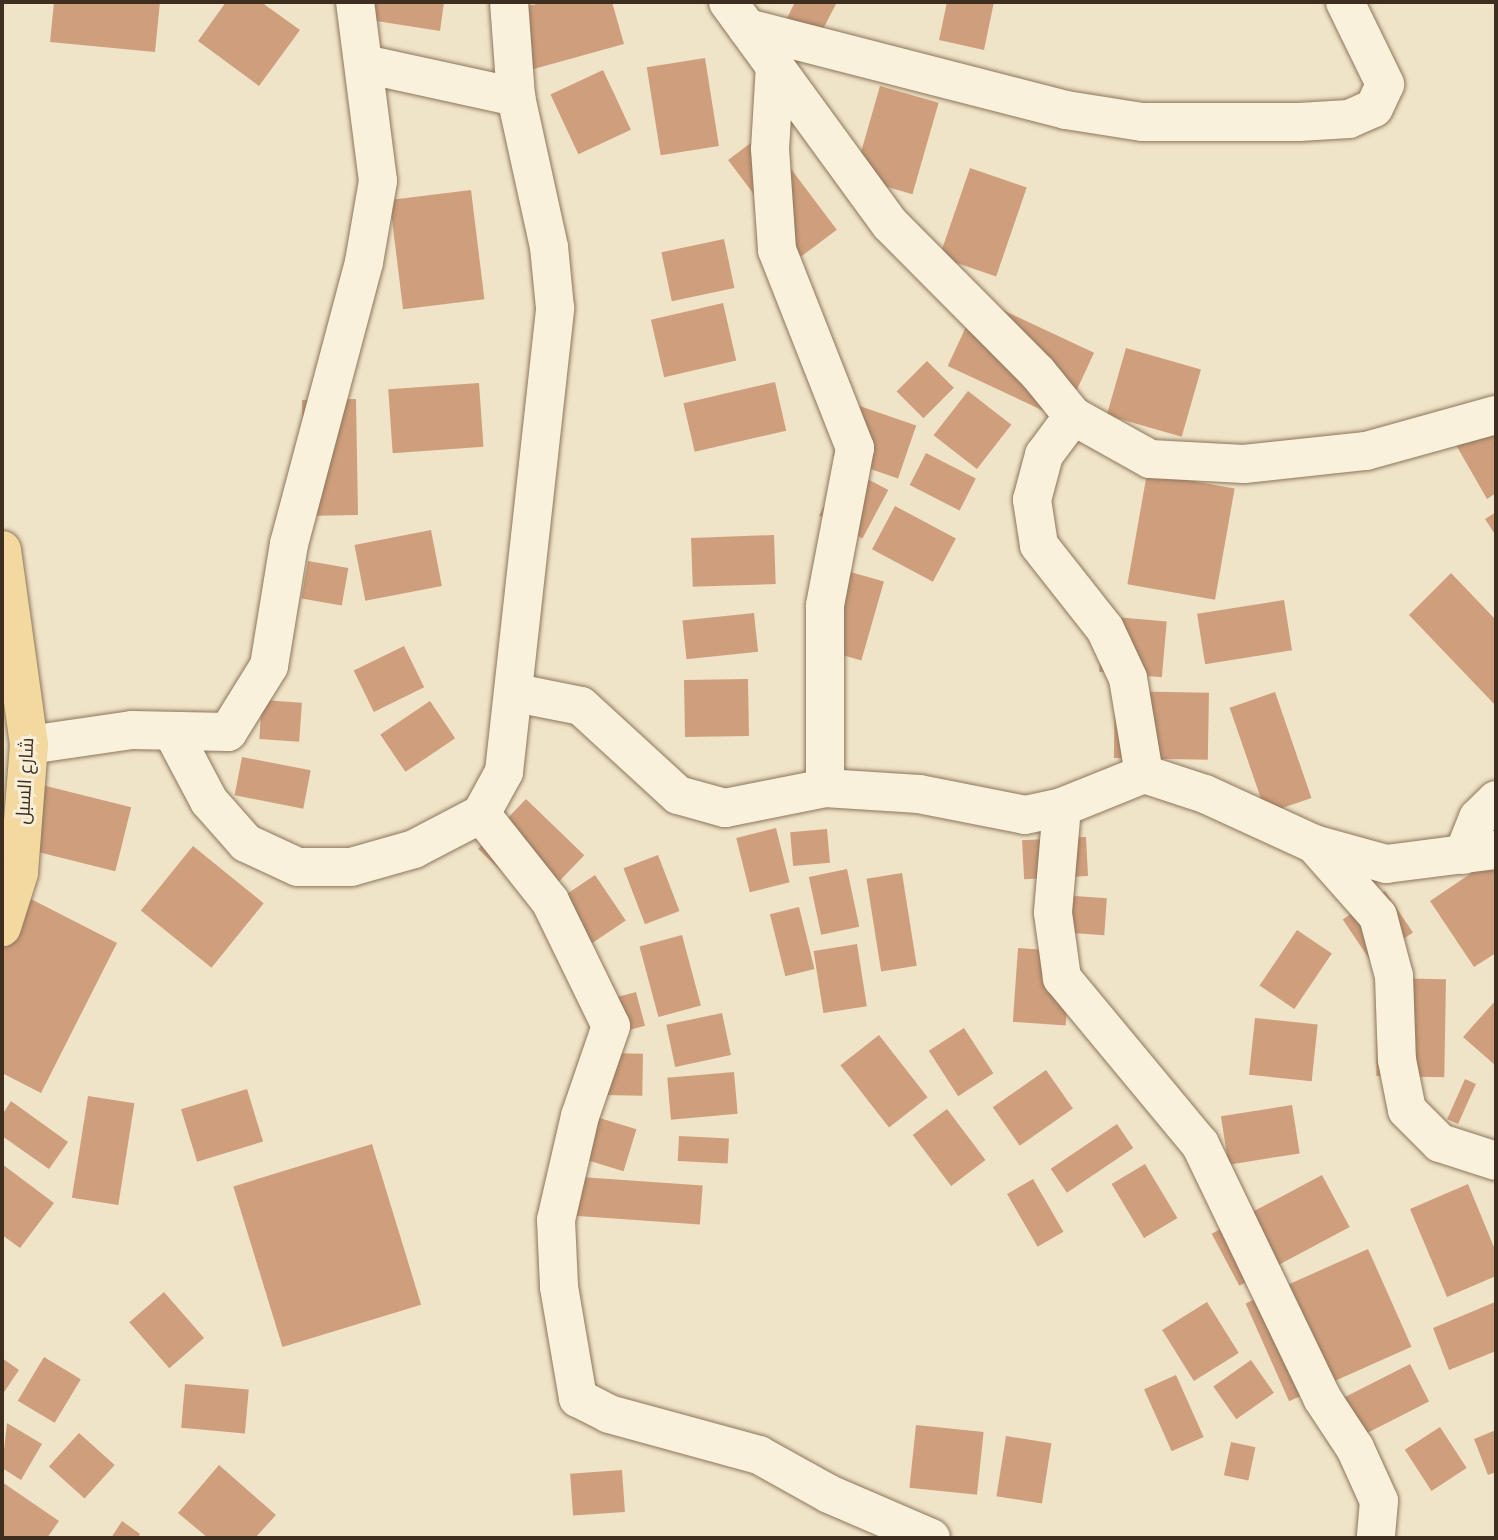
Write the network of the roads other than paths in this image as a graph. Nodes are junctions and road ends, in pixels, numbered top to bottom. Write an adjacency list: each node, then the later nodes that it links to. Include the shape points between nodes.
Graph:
1 (355, 2): 5 (street)
2 (509, 2): 7 (street)
3 (1345, 2): 4 (street, via 1385,84 1374,108 1349,119 1299,122 1142,122 1066,110)
4 (738, 15): 6 (street)
5 (365, 64): 7 (street); 12 (street, via 378,181 364,262 289,544 269,666 228,732)
6 (775, 65): 9 (street, via 890,224); 15 (street, via 770,149 777,250 855,448 825,606)
7 (516, 97): 11 (street, via 549,247 555,308)
8 (1496, 415): 9 (street, via 1366,451 1244,464 1150,459)
9 (1073, 416): 14 (street, via 1044,455 1032,500 1039,545 1105,629 1128,678)
10 (2, 550): 13 (main road, شارع السبل)
11 (516, 693): 15 (street, via 581,706 678,795 725,808); 18 (street, via 504,772)
12 (173, 733): 13 (street, via 132,730); 18 (street, via 209,801 246,843 298,867 351,867 415,849)
13 (29, 745): 21 (main road, شارع السبل, via 19,873)
14 (1144, 774): 17 (street); 19 (street, via 1205,794)
15 (825, 788): 17 (street, via 919,794 1025,815)
16 (1496, 800): 20 (street, via 1478,818)
17 (1062, 807): 24 (street, via 1053,913 1062,978 1200,1144 1322,1398 1355,1448 1379,1500)
18 (481, 814): 23 (street, via 550,901 611,1026 580,1116 556,1220 559,1287 578,1398 609,1415 759,1455 829,1494)
19 (1314, 844): 20 (street, via 1386,864); 22 (street, via 1378,916 1394,976 1397,1060 1407,1110 1440,1143)
20 (1480, 852)
21 (2, 927)
22 (1496, 1161)
23 (931, 1538)
24 (1376, 1538)

